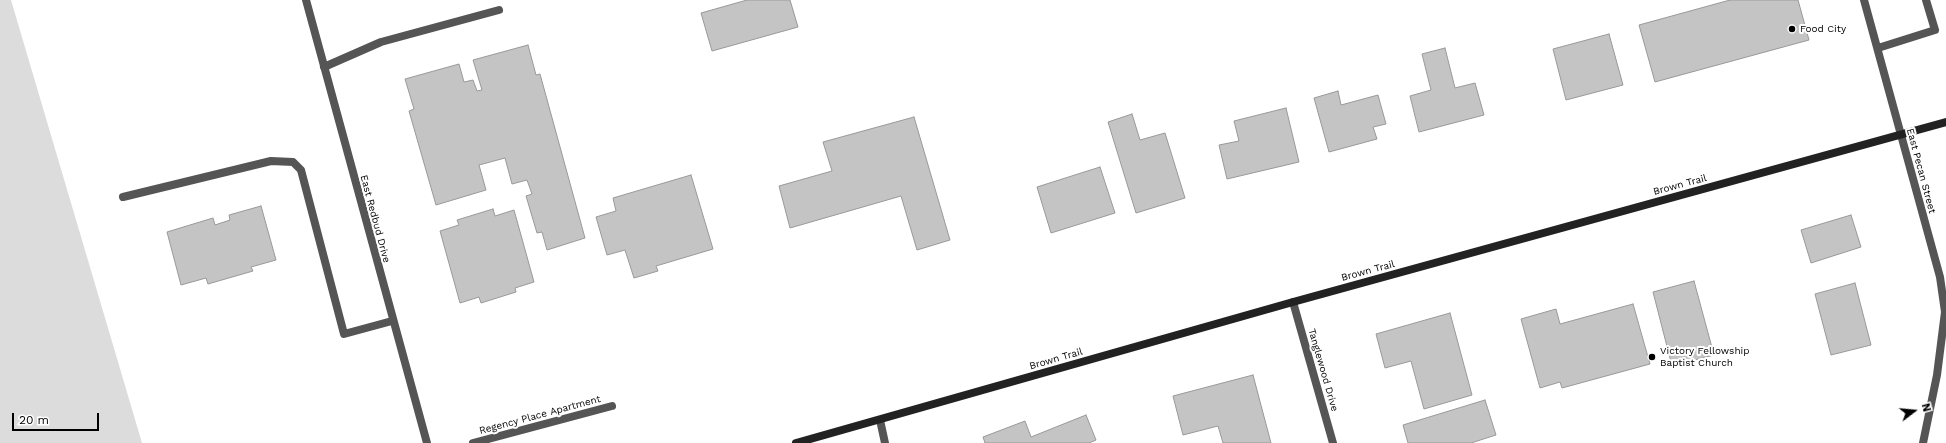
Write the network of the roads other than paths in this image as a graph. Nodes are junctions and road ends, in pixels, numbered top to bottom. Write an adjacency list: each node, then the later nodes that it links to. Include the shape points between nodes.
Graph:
1 (306, 0): 6 (street, East Redbud Drive)
2 (1864, 0): 5 (street, East Pecan Street)
3 (1926, 0): 5 (street, via 1935,30)
4 (499, 10): 6 (street, via 381,42)
5 (1878, 48): 8 (street, East Pecan Street)
6 (324, 68): 11 (street, East Redbud Drive)
7 (1946, 122): 8 (main road, Brown Trail)
8 (1902, 135): 10 (main road, Brown Trail); 19 (street, East Pecan Street, via 1940,277 1945,312 1937,375)
9 (123, 197): 11 (street, via 271,161 293,162 301,170 344,334)
10 (1293, 302): 13 (main road, Brown Trail); 18 (street, Tanglewood Drive)
11 (392, 320): 14 (street, East Redbud Drive)
12 (612, 406): 15 (street, Regency Place Apartment)
13 (880, 420): 16 (main road, Brown Trail); 17 (street)
14 (427, 443)
15 (473, 443)
16 (796, 443)
17 (886, 443)
18 (1333, 443)
19 (1923, 443)

